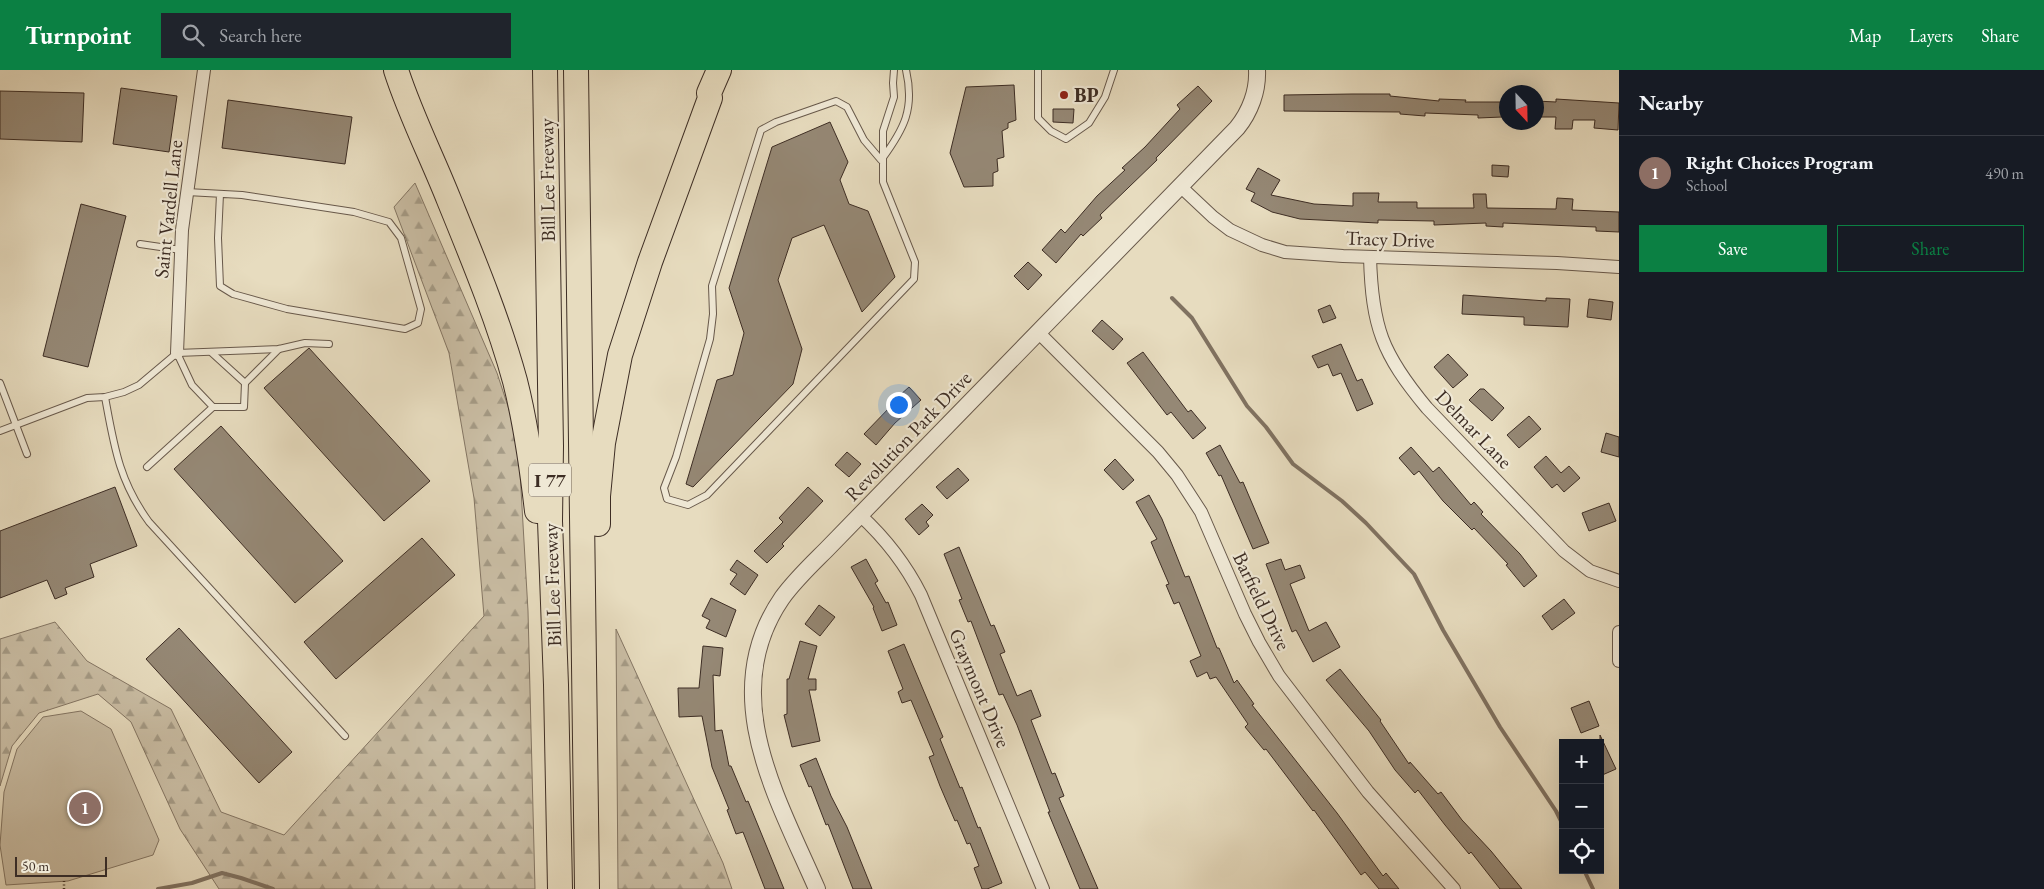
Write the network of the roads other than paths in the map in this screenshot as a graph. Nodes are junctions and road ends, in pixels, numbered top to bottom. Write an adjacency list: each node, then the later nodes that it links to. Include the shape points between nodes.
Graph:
1 (204, 70): 15 (street, Saint Vardell Lane)
2 (545, 70): 39 (highway, Bill Lee Freeway / I 77, via 550,521)
3 (576, 70): 36 (highway, Bill Lee Freeway / I 77)
4 (719, 70): 12 (highway)
5 (732, 70): 12 (highway, via 718,94)
6 (894, 70): 13 (lane, via 894,97 883,131)
7 (906, 70): 13 (lane, via 910,99 906,115 900,135)
8 (1038, 70): 9 (lane, via 1038,118 1051,132 1066,139 1089,123 1105,97)
9 (1114, 70)
10 (1257, 70): 14 (street, Revolution Park Drive, via 1255,92 1242,122)
11 (397, 74): 39 (highway, via 491,308 514,380 532,465 540,568)
12 (710, 98): 36 (highway, via 620,355 604,443 598,496 598,544)
13 (882, 160): 13 (lane, via 883,182 915,262 914,279 707,495 688,505 667,499 664,488 710,339 712,286 761,130 836,101 847,107 864,140)
14 (1180, 186): 19 (street, Tracy Drive, via 1230,230 1262,246 1297,254); 21 (street, Revolution Park Drive)
15 (187, 192): 16 (lane); 18 (street, Saint Vardell Lane)
16 (220, 194): 16 (lane, via 354,212 389,222 401,238 421,309 418,323 405,329 287,308 233,294 220,286)
17 (140, 244): 18 (lane)
18 (181, 250): 24 (street, Saint Vardell Lane)
19 (1370, 257): 20 (street, Tracy Drive); 35 (street, Delmar Lane, via 1375,315 1392,362 1406,383 1564,551 1590,571)
20 (1619, 267)
21 (1038, 332): 34 (street, Revolution Park Drive); 45 (street, Barfield Drive, via 1177,475 1201,512 1245,614 1279,676 1368,792)
22 (329, 344): 23 (lane)
23 (279, 349): 25 (lane); 27 (lane)
24 (177, 353): 25 (lane); 28 (lane, via 139,385); 29 (lane, via 192,386)
25 (212, 353): 27 (lane)
26 (0, 383): 30 (lane)
27 (244, 383): 29 (lane, via 244,407)
28 (105, 397): 30 (lane, via 87,398); 40 (lane, via 118,462 135,502 149,522)
29 (213, 407): 33 (lane)
30 (16, 425): 31 (lane); 32 (lane)
31 (0, 431)
32 (27, 454)
33 (147, 467)
34 (860, 515): 43 (street, Revolution Park Drive, via 782,598 765,631 753,680 753,717 764,763); 44 (street, Graymont Drive, via 894,549 909,571)
35 (1619, 581)
36 (584, 614): 42 (highway, Bill Lee Freeway / I 77)
37 (1619, 632): 38 (street)
38 (1619, 661)
39 (556, 684): 41 (highway, Bill Lee Freeway / I 77)
40 (344, 736)
41 (560, 889)
42 (587, 889)
43 (817, 889)
44 (1043, 889)
45 (1454, 889)

